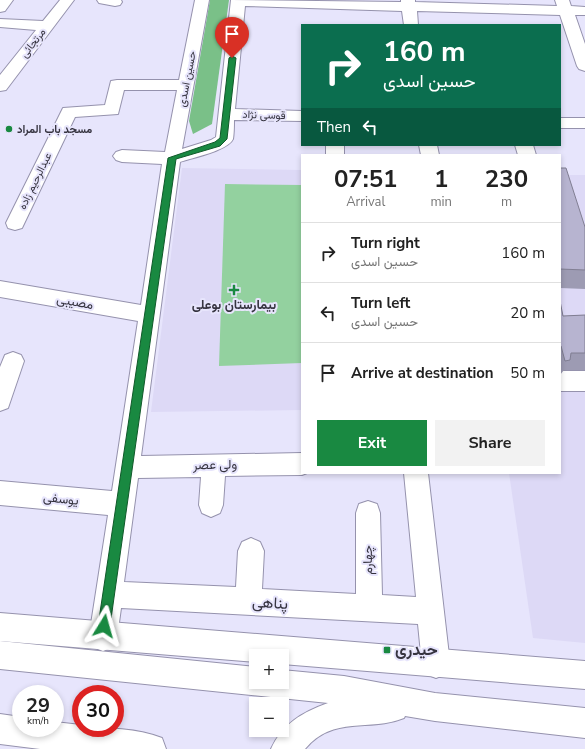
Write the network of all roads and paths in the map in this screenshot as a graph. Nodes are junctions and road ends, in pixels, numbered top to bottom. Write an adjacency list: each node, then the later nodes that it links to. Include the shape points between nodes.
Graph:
1 (6, 0): 8 (main road)
2 (67, 0): 14 (main road, مرتجائی)
3 (202, 0): 16 (main road, حسین اسدی)
4 (238, 1): 5 (main road); 18 (main road)
5 (332, 2): 6 (main road)
6 (408, 3): 9 (main road); 12 (main road)
7 (563, 5): 9 (main road); 10 (main road); 15 (main road)
8 (0, 8)
9 (487, 8): 13 (main road)
10 (585, 11)
11 (0, 23): 14 (main road)
12 (411, 24)
13 (491, 24)
14 (47, 26): 17 (main road, مرتجائی)
15 (585, 66)
16 (186, 85): 23 (main road, حسین اسدی); 24 (main road, عبدالرحیم زاده, via 117,85 112,110 69,112)
17 (0, 86)
18 (227, 114): 19 (main road, قوسی نژاد); 23 (main road, via 224,139 217,144)
19 (301, 116)
20 (561, 122): 21 (main road)
21 (585, 123)
22 (122, 156): 23 (main road)
23 (172, 158): 26 (main road, حسین اسدی)
24 (14, 223)
25 (0, 289): 26 (main road, مصیبی)
26 (149, 315): 33 (main road, حسین اسدی)
27 (13, 361): 30 (main road)
28 (585, 380): 29 (main road)
29 (561, 381)
30 (0, 401)
31 (301, 464): 32 (main road, ولی عصر)
32 (214, 465): 33 (main road, ولی عصر); 37 (main road)
33 (127, 467): 36 (main road, حسین اسدی)
34 (416, 474): 43 (main road)
35 (0, 493): 36 (main road, یوسفی)
36 (122, 504): 40 (main road, حسین اسدی)
37 (211, 505)
38 (368, 513): 42 (main road, چهارم)
39 (251, 551): 41 (main road)
40 (109, 594): 41 (main road, پناهی); 45 (main road, حسین اسدی)
41 (248, 602): 42 (main road, پناهی)
42 (369, 608): 43 (main road, پناهی)
43 (431, 611): 47 (main road)
44 (0, 627): 45 (main road)
45 (103, 637): 47 (main road)
46 (0, 655): 49 (main road)
47 (436, 664): 48 (main road)
48 (585, 675)
49 (249, 680)
50 (289, 685): 51 (main road, via 344,690)
51 (435, 707): 52 (main road); 55 (main road, via 369,709 340,713 313,722 293,738)
52 (585, 722)
53 (0, 729): 54 (main road)
54 (151, 749)
55 (286, 749)

